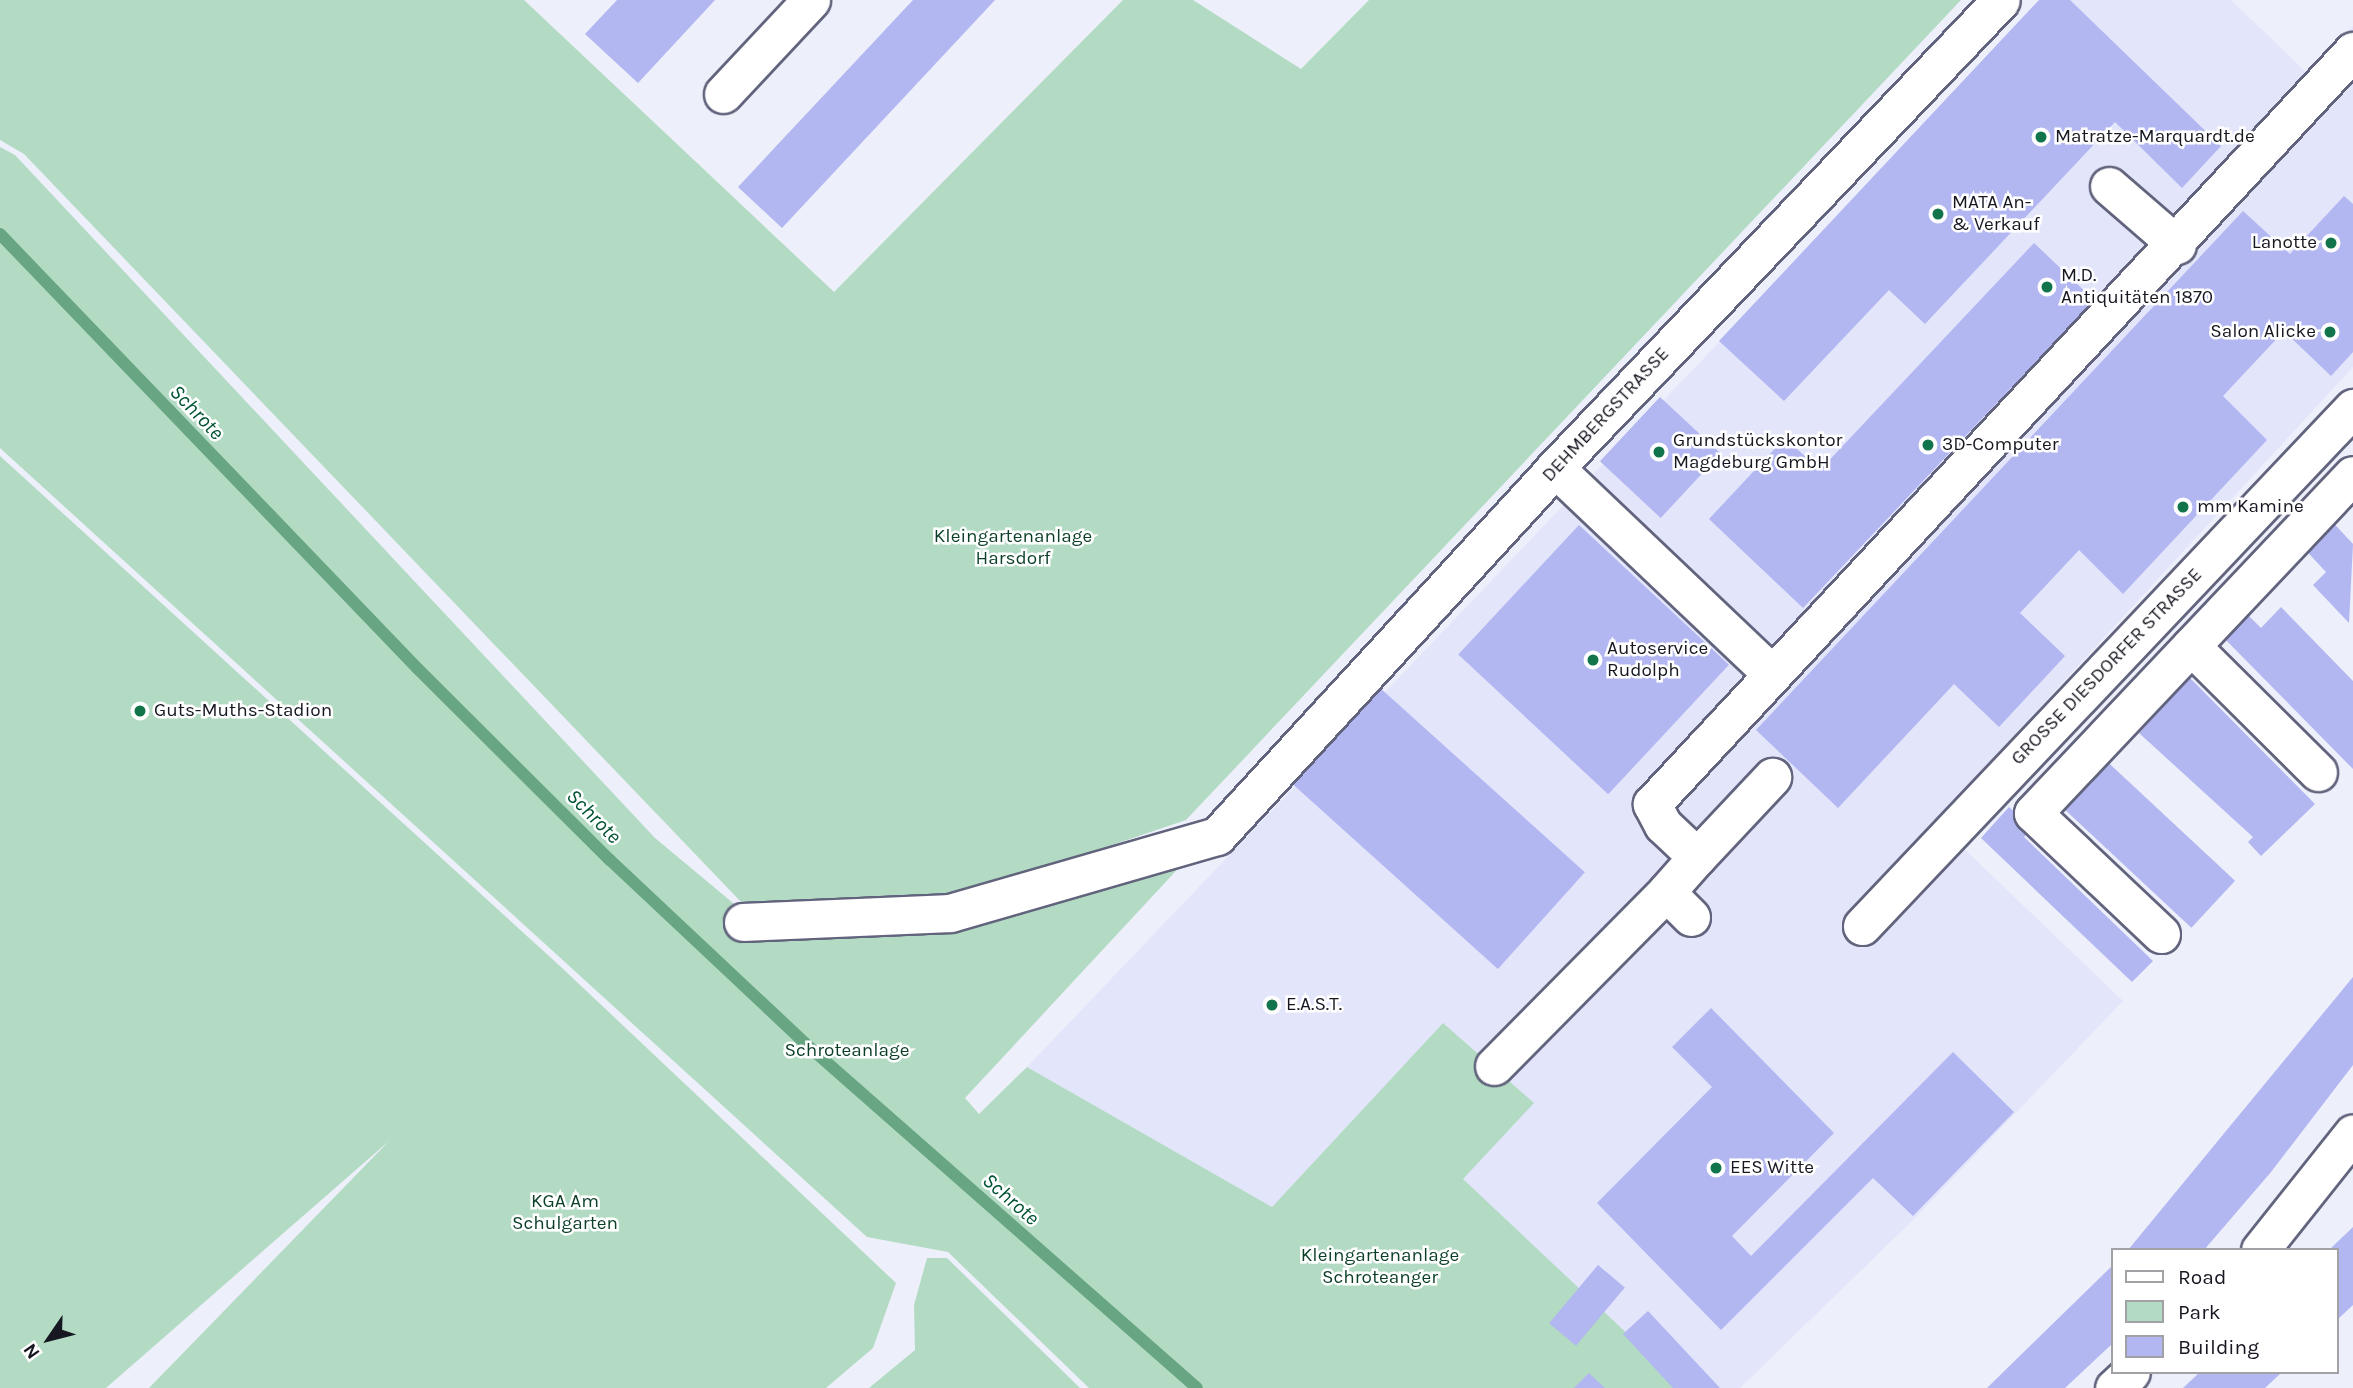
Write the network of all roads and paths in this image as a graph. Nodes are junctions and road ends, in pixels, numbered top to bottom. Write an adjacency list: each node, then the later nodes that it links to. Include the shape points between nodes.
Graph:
1 (811, 0): 4 (street)
2 (2001, 0): 8 (street, DEHMBERGSTRASSE)
3 (2353, 51): 6 (street)
4 (723, 94)
5 (2109, 186): 6 (street)
6 (2177, 245): 11 (street)
7 (2353, 408): 16 (street, GROSSE DIESDORFER STRASSE)
8 (1555, 468): 11 (street); 15 (street, DEHMBERGSTRASSE, via 1217,836 950,913)
9 (2353, 475): 10 (street)
10 (2191, 646): 12 (street); 17 (street, via 2033,813)
11 (1772, 674): 14 (street, via 1652,804 1662,825)
12 (2318, 772)
13 (1772, 777): 14 (street)
14 (1697, 858): 18 (street, via 1678,904)
15 (743, 922)
16 (1862, 926)
17 (2161, 934)
18 (1494, 1066)
19 (2353, 1133): 20 (street)
20 (2262, 1248)
21 (2129, 1374): 22 (street)
22 (2114, 1388)

